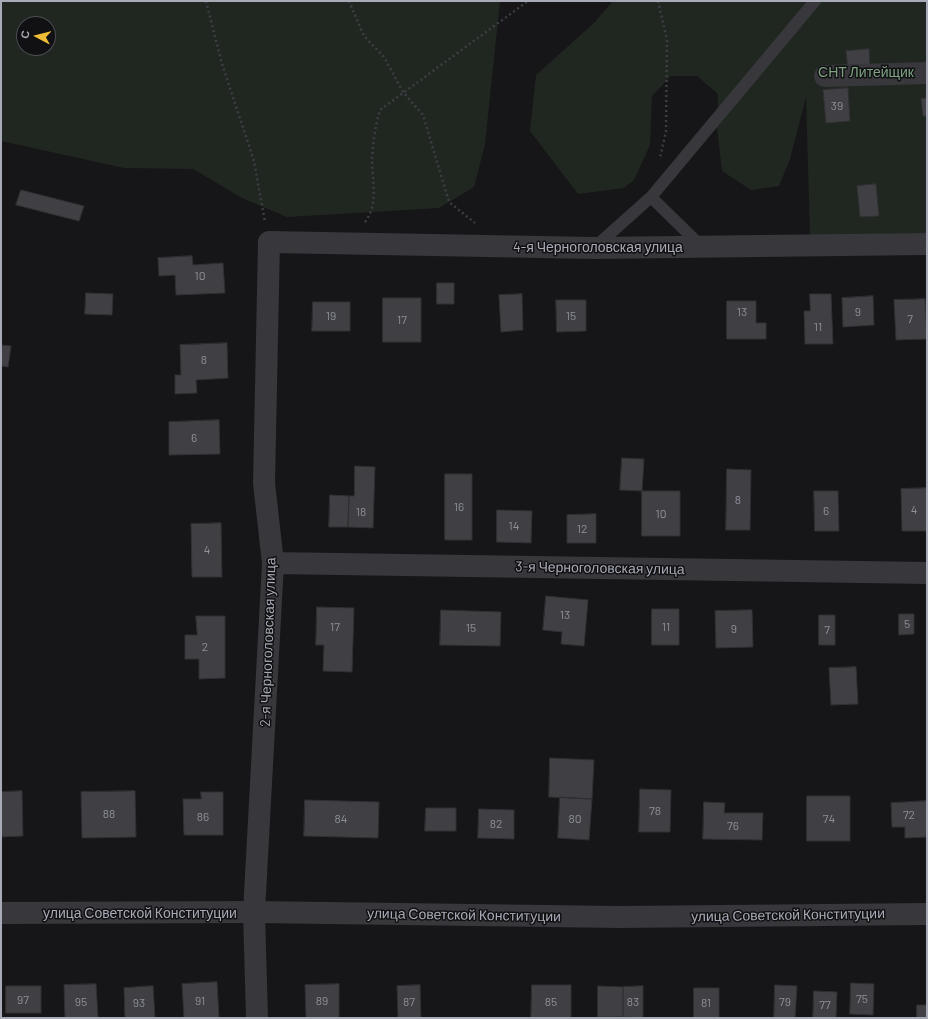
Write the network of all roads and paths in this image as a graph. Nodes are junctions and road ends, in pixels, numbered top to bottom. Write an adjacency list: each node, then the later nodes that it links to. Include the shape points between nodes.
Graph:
1 (206, 1): 12 (path, via 222,64 254,161)
2 (349, 1): 8 (path, via 364,36 384,57)
3 (528, 1): 8 (path)
4 (658, 1): 9 (path, via 667,40 666,131)
5 (815, 1): 10 (lane)
6 (927, 73): 7 (street)
7 (825, 76)
8 (403, 92): 11 (path, via 423,115 450,202); 13 (path, via 380,110 375,125 372,159 374,199 366,220)
9 (659, 160)
10 (651, 197): 15 (lane); 16 (lane)
11 (477, 224)
12 (269, 242): 13 (street, 4-я Черноголовская улица); 17 (street, 2-я Черноголовская улица, via 264,482)
13 (346, 244): 16 (street, 4-я Черноголовская улица)
14 (927, 244): 15 (street, 4-я Черноголовская улица)
15 (702, 247): 16 (street, 4-я Черноголовская улица)
16 (594, 248)
17 (274, 563): 18 (street, 3-я Черноголовская улица); 19 (street, 2-я Черноголовская улица)
18 (927, 573)
19 (254, 912): 20 (street, улица Советской Конституции); 21 (street, улица Советской Конституции, via 619,917); 22 (street, 2-я Черноголовская улица)
20 (1, 913)
21 (927, 914)
22 (257, 1018)

